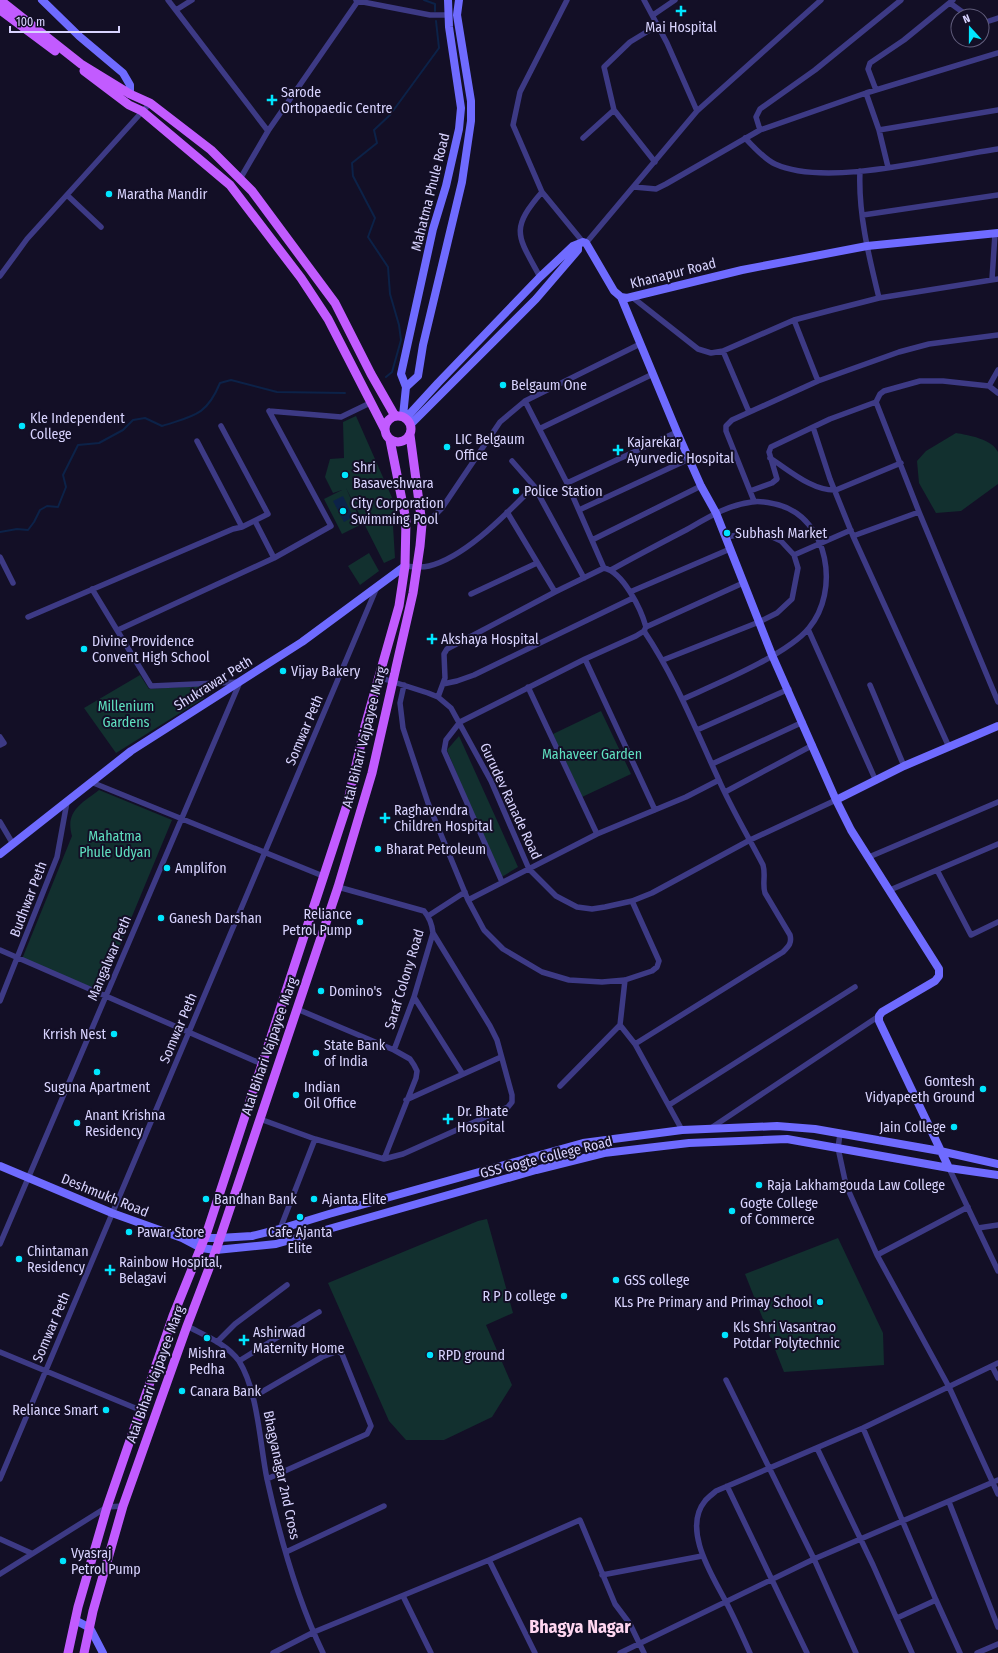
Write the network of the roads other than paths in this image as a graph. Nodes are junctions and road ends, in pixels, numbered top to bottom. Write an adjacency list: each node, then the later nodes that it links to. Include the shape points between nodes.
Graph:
1 (0, 0): 23 (main road, via 81,64)
2 (42, 0): 23 (main road, via 123,73 130,85)
3 (168, 0): 16 (street)
4 (192, 0): 16 (street)
5 (448, 0): 18 (main road, Mahatma Phule Road)
6 (459, 0): 62 (main road, Mahatma Phule Road, via 457,15 471,101 471,120 462,182 418,376)
7 (567, 0): 40 (street, via 520,92 513,125)
8 (644, 0): 17 (street)
9 (675, 0): 17 (street)
10 (821, 0): 28 (street)
11 (901, 0): 29 (street, via 815,70 760,109 756,117)
12 (357, 1): 18 (street, via 430,15); 31 (street)
13 (951, 1): 14 (street); 21 (street, via 904,40 870,62 868,69)
14 (959, 8)
15 (0, 10): 27 (main road, via 129,105)
16 (176, 10): 31 (street)
17 (653, 14): 19 (street)
18 (447, 15): 62 (main road, Mahatma Phule Road, via 462,108 453,158 433,229 401,374)
19 (658, 25): 25 (street, via 630,42 604,67); 28 (street)
20 (998, 53): 21 (street)
21 (876, 90): 22 (street)
22 (866, 93): 29 (street); 30 (street)
23 (130, 94): 24 (main road)
24 (150, 103): 27 (street); 38 (main road, via 210,150)
25 (614, 110): 32 (street); 35 (street)
26 (998, 110): 30 (street)
27 (142, 111): 41 (street); 66 (main road, via 230,185 301,278 328,319)
28 (697, 111): 35 (street)
29 (760, 130): 33 (street)
30 (879, 130): 36 (street)
31 (268, 131): 38 (street)
32 (583, 138)
33 (745, 138): 37 (street, via 774,164 791,169 817,172); 39 (street, via 656,189 644,190)
34 (998, 149): 36 (street)
35 (655, 162): 39 (street)
36 (888, 167): 37 (street)
37 (860, 171): 43 (street, via 859,193)
38 (240, 178): 68 (main road, via 335,303 379,389)
39 (634, 187): 46 (street)
40 (542, 192): 46 (street); 49 (street, via 524,214 519,230)
41 (67, 195): 44 (street); 48 (street, via 28,239)
42 (998, 195): 43 (street)
43 (863, 215): 47 (street)
44 (101, 227)
45 (996, 233): 47 (main road, Khanapur Road); 50 (street)
46 (582, 244): 49 (main road, via 573,246); 51 (main road, Khanapur Road); 68 (main road, via 536,300)
47 (868, 246): 52 (main road, Khanapur Road, via 742,270); 53 (street)
48 (0, 276)
49 (540, 277): 68 (main road)
50 (995, 279): 53 (street)
51 (621, 297): 52 (main road, Khanapur Road); 56 (main road)
52 (632, 297): 57 (street, via 698,349 711,353)
53 (879, 298): 54 (street)
54 (794, 320): 57 (street); 60 (street)
55 (998, 334): 60 (street, via 914,347)
56 (640, 344): 59 (main road); 64 (street)
57 (723, 351): 67 (street)
58 (998, 370): 61 (street)
59 (653, 374): 71 (street); 73 (main road)
60 (818, 381): 67 (street)
61 (989, 386): 63 (street); 65 (street, via 943,380 920,381 884,391)
62 (406, 387): 68 (main road, Mahatma Phule Road)
63 (998, 393)
64 (525, 401): 71 (street); 92 (street, via 500,422 442,508)
65 (876, 402): 70 (street); 80 (street)
66 (370, 403): 72 (main road); 101 (street, via 341,417 269,411 331,526)
67 (749, 412): 85 (street, via 732,420 726,426)
68 (404, 419): 72 (main road, via 386,423); 74 (main road)
69 (222, 426): 91 (street, via 268,514)
70 (813, 427): 77 (street, via 771,447); 84 (street)
71 (541, 428): 81 (street)
72 (385, 430): 76 (main road)
73 (677, 432): 78 (main road); 81 (street)
74 (410, 435): 76 (main road, via 401,442); 92 (main road, Atal Bihari Vajpayee Marg)
75 (197, 440): 93 (street)
76 (390, 440): 103 (main road, Atal Bihari Vajpayee Marg, via 406,520)
77 (770, 458): 84 (street, via 803,480 828,491); 85 (street, via 777,479)
78 (689, 459): 83 (main road); 87 (street)
79 (512, 461): 82 (street)
80 (901, 463): 84 (street); 89 (street)
81 (567, 483): 87 (street)
82 (534, 486): 88 (street); 107 (street)
83 (701, 486): 90 (main road); 96 (street)
84 (836, 490): 94 (street)
85 (750, 492): 86 (street)
86 (754, 501): 90 (street); 97 (street, via 777,505 799,514 811,527)
87 (579, 510): 96 (street)
88 (507, 512): 102 (street); 104 (street, via 467,546 438,563)
89 (919, 512): 94 (street); 134 (street)
90 (716, 513): 95 (main road); 106 (street)
91 (255, 521): 93 (street); 101 (street)
92 (422, 524): 104 (main road, Atal Bihari Vajpayee Marg)
93 (242, 527): 111 (street)
94 (852, 533): 97 (street); 142 (street)
95 (726, 537): 98 (main road); 99 (street, via 755,532 768,535 781,541)
96 (592, 540): 105 (street)
97 (820, 543): 99 (street); 119 (street, via 825,562 825,593 819,611)
98 (730, 549): 109 (main road); 113 (street)
99 (794, 555): 117 (street, via 798,568 792,599 777,613)
100 (0, 557): 108 (street)
101 (274, 558): 120 (street)
102 (537, 563): 112 (street); 114 (street)
103 (405, 566): 104 (street); 110 (main road, Shukrawar Peth); 124 (main road, Atal Bihari Vajpayee Marg, via 399,606)
104 (417, 568): 125 (main road, Atal Bihari Vajpayee Marg)
105 (604, 568): 106 (street); 107 (street)
106 (611, 570): 113 (street)
107 (584, 578): 112 (street)
108 (13, 583)
109 (743, 583): 117 (main road); 118 (street)
110 (377, 586): 126 (main road, Shukrawar Peth, via 302,642); 159 (street, Somwar Peth)
111 (92, 589): 116 (street); 120 (street)
112 (554, 592): 127 (street, via 447,649 444,654)
113 (630, 592): 115 (street)
114 (471, 594)
115 (633, 598): 118 (street); 127 (street, via 474,675)
116 (28, 617)
117 (759, 622): 121 (main road); 123 (street)
118 (645, 629): 122 (street, via 636,636); 123 (street)
119 (808, 629): 121 (street); 146 (street)
120 (118, 630): 126 (street, via 151,686)
121 (772, 655): 131 (main road); 133 (street)
122 (585, 659): 130 (street); 152 (street)
123 (663, 660): 133 (street)
124 (378, 677): 125 (street, Gurudev Ranade Road); 164 (main road, Atal Bihari Vajpayee Marg, via 347,805)
125 (392, 680): 129 (street, Gurudev Ranade Road); 166 (main road, Atal Bihari Vajpayee Marg, via 372,773)
126 (240, 682): 147 (main road, Shukrawar Peth, via 130,751); 153 (street, Mangalwar Peth)
127 (443, 684): 132 (street)
128 (870, 684): 144 (street)
129 (404, 685): 132 (street, Gurudev Ranade Road); 168 (street, via 400,703 402,728 428,803)
130 (528, 687): 135 (street); 155 (street)
131 (789, 689): 136 (main road); 138 (street)
132 (438, 697): 135 (street, Gurudev Ranade Road, via 451,708)
133 (683, 699): 138 (street)
134 (998, 702)
135 (460, 722): 162 (street, Gurudev Ranade Road, via 491,781); 165 (street, via 446,740 444,751)
136 (803, 722): 141 (main road); 143 (street)
137 (998, 726): 142 (main road)
138 (697, 730): 143 (street)
139 (0, 737): 140 (street, via 4,743)
140 (0, 745)
141 (813, 745): 148 (street); 149 (main road)
142 (949, 747): 144 (main road)
143 (712, 764): 145 (street)
144 (904, 766): 146 (main road)
145 (719, 780): 148 (street); 152 (street)
146 (876, 781): 149 (main road)
147 (91, 782): 150 (main road, Shukrawar Peth); 153 (street)
148 (725, 792): 156 (street)
149 (836, 800): 156 (street, Gurudev Ranade Road); 161 (main road, via 851,830)
150 (67, 802): 157 (main road, Shukrawar Peth); 175 (street, Budhwar Peth, via 57,857)
151 (998, 802): 161 (street)
152 (655, 810): 155 (street)
153 (182, 819): 159 (street); 178 (street, Mangalwar Peth)
154 (0, 822): 157 (street)
155 (597, 834): 162 (street)
156 (750, 840): 170 (street, Gurudev Ranade Road, via 652,893); 185 (street, via 765,872 765,893 790,935 789,946)
157 (14, 844): 160 (main road, Shukrawar Peth)
158 (998, 844): 163 (street)
159 (265, 852): 164 (street); 184 (street, Somwar Peth)
160 (0, 854)
161 (869, 857): 167 (main road)
162 (529, 869): 165 (street); 170 (street, Gurudev Ranade Road, via 556,896 577,907 592,909)
163 (937, 870): 167 (street); 172 (street, via 971,936)
164 (323, 876): 188 (main road, Atal Bihari Vajpayee Marg)
165 (502, 882): 169 (street)
166 (338, 887): 171 (street, Saraf Colony Road, via 424,911); 181 (main road, Atal Bihari Vajpayee Marg)
167 (890, 890): 182 (main road, via 934,960 939,976)
168 (465, 892): 169 (street); 171 (street)
169 (468, 900): 176 (street, via 484,930 503,949 542,972 569,980)
170 (632, 901): 176 (street, via 659,961 652,971)
171 (428, 916): 173 (street, Saraf Colony Road)
172 (998, 922)
173 (433, 933): 179 (street, Saraf Colony Road); 187 (street, via 490,1026)
174 (0, 950): 175 (street)
175 (18, 958): 178 (street); 180 (street, Budhwar Peth)
176 (625, 980): 183 (street)
177 (855, 987): 192 (street)
178 (106, 996): 184 (street); 205 (street, Mangalwar Peth)
179 (414, 997): 186 (street, Saraf Colony Road); 189 (street)
180 (0, 1001)
181 (297, 1009): 186 (street, Saraf Colony Road); 193 (main road, Atal Bihari Vajpayee Marg)
182 (879, 1016): 195 (street); 199 (main road, via 878,1021)
183 (620, 1025): 185 (street); 190 (street)
184 (189, 1032): 188 (street); 207 (street, Somwar Peth)
185 (635, 1044): 192 (street)
186 (394, 1050): 191 (street, Saraf Colony Road, via 410,1059 417,1072)
187 (501, 1057): 189 (street); 200 (street, via 512,1095 512,1102 508,1106 403,1154)
188 (262, 1064): 212 (main road, Atal Bihari Vajpayee Marg)
189 (462, 1073): 191 (street)
190 (560, 1086)
191 (406, 1100): 200 (street, Saraf Colony Road)
192 (669, 1105): 194 (street)
193 (260, 1119): 197 (street); 213 (main road, Atal Bihari Vajpayee Marg)
194 (682, 1130): 195 (main road); 210 (main road, via 583,1143)
195 (709, 1130): 196 (main road, via 777,1126)
196 (840, 1134): 198 (street); 199 (main road)
197 (316, 1140): 200 (street); 210 (street)
198 (838, 1148): 203 (main road, GSS Gogte College Road); 216 (main road, GSS Gogte College Road, via 787,1139 689,1143 604,1153 276,1244); 217 (street, via 846,1185)
199 (940, 1151): 201 (main road); 203 (main road)
200 (384, 1159)
201 (998, 1164)
202 (0, 1166): 205 (main road, Deshmukh Road)
203 (949, 1168): 204 (main road, GSS Gogte College Road); 206 (street)
204 (998, 1175)
205 (28, 1178): 207 (main road, Deshmukh Road); 214 (street, Mangalwar Peth)
206 (968, 1208): 209 (street); 217 (street)
207 (112, 1213): 211 (main road, Deshmukh Road); 227 (street, Somwar Peth)
208 (998, 1225): 209 (street)
209 (978, 1228): 218 (street)
210 (280, 1230): 213 (main road, via 252,1236)
211 (182, 1238): 212 (main road); 215 (main road, Deshmukh Road)
212 (205, 1238): 213 (main road); 215 (main road, Atal Bihari Vajpayee Marg)
213 (219, 1238): 216 (main road, Atal Bihari Vajpayee Marg)
214 (0, 1244)
215 (201, 1248): 216 (main road, GSS Gogte College Road); 232 (main road, Atal Bihari Vajpayee Marg, via 173,1316)
216 (216, 1250): 221 (main road, Atal Bihari Vajpayee Marg)
217 (877, 1255): 230 (street)
218 (998, 1271)
219 (287, 1285): 222 (street, via 235,1324)
220 (319, 1312): 224 (street)
221 (187, 1326): 222 (street, Bhagyanagar 2nd Cross); 242 (main road, Atal Bihari Vajpayee Marg)
222 (217, 1342): 224 (street, Bhagyanagar 2nd Cross)
223 (0, 1352): 227 (street)
224 (239, 1361): 231 (street, Bhagyanagar 2nd Cross)
225 (998, 1363): 226 (street)
226 (992, 1366): 228 (street); 230 (street)
227 (46, 1371): 232 (street); 236 (street, Somwar Peth)
228 (998, 1378)
229 (726, 1380): 235 (street)
230 (948, 1387): 233 (street); 238 (street)
231 (253, 1397): 237 (street, Bhagyanagar 2nd Cross); 237 (street, via 322,1357 338,1351 342,1354 371,1426 367,1434)
232 (140, 1410): 244 (main road, Atal Bihari Vajpayee Marg)
233 (863, 1428): 234 (street); 245 (street)
234 (817, 1448): 235 (street); 247 (street)
235 (769, 1466): 239 (street); 251 (street)
236 (0, 1479)
237 (267, 1479): 248 (street, Bhagyanagar 2nd Cross)
238 (996, 1481): 240 (street); 241 (street)
239 (727, 1486): 250 (street, via 716,1490 705,1502 699,1514 697,1532); 255 (street)
240 (998, 1494)
241 (949, 1502): 245 (street); 261 (street)
242 (123, 1506): 244 (street); 262 (main road, Atal Bihari Vajpayee Marg)
243 (384, 1506): 248 (street)
244 (107, 1507): 249 (street); 260 (main road, Atal Bihari Vajpayee Marg)
245 (902, 1520): 247 (street); 257 (street)
246 (0, 1539): 249 (street)
247 (861, 1540): 251 (street); 259 (street)
248 (286, 1552): 263 (street, Bhagyanagar 2nd Cross)
249 (31, 1553): 253 (street)
250 (702, 1556): 254 (street); 258 (street)
251 (814, 1559): 255 (street); 277 (street)
252 (489, 1560): 254 (street, via 580,1520); 256 (street); 272 (street)
253 (0, 1574)
254 (602, 1575): 264 (street, via 614,1604 630,1624)
255 (772, 1580): 258 (street); 276 (street)
256 (403, 1596): 263 (street); 271 (street)
257 (936, 1600): 259 (street); 279 (street)
258 (726, 1602): 264 (street); 275 (street)
259 (897, 1618): 278 (street)
260 (75, 1620): 262 (main road); 266 (main road, Atal Bihari Vajpayee Marg)
261 (998, 1627)
262 (90, 1628): 267 (main road, Atal Bihari Vajpayee Marg); 268 (main road)
263 (314, 1632): 269 (street); 270 (street, Bhagyanagar 2nd Cross)
264 (640, 1644): 273 (street); 274 (street)
265 (998, 1644): 280 (street)
266 (68, 1653)
267 (84, 1653)
268 (103, 1653)
269 (273, 1653)
270 (323, 1653)
271 (431, 1653)
272 (535, 1653)
273 (620, 1653)
274 (644, 1653)
275 (750, 1653)
276 (807, 1653)
277 (856, 1653)
278 (912, 1653)
279 (960, 1653)
280 (977, 1653)

